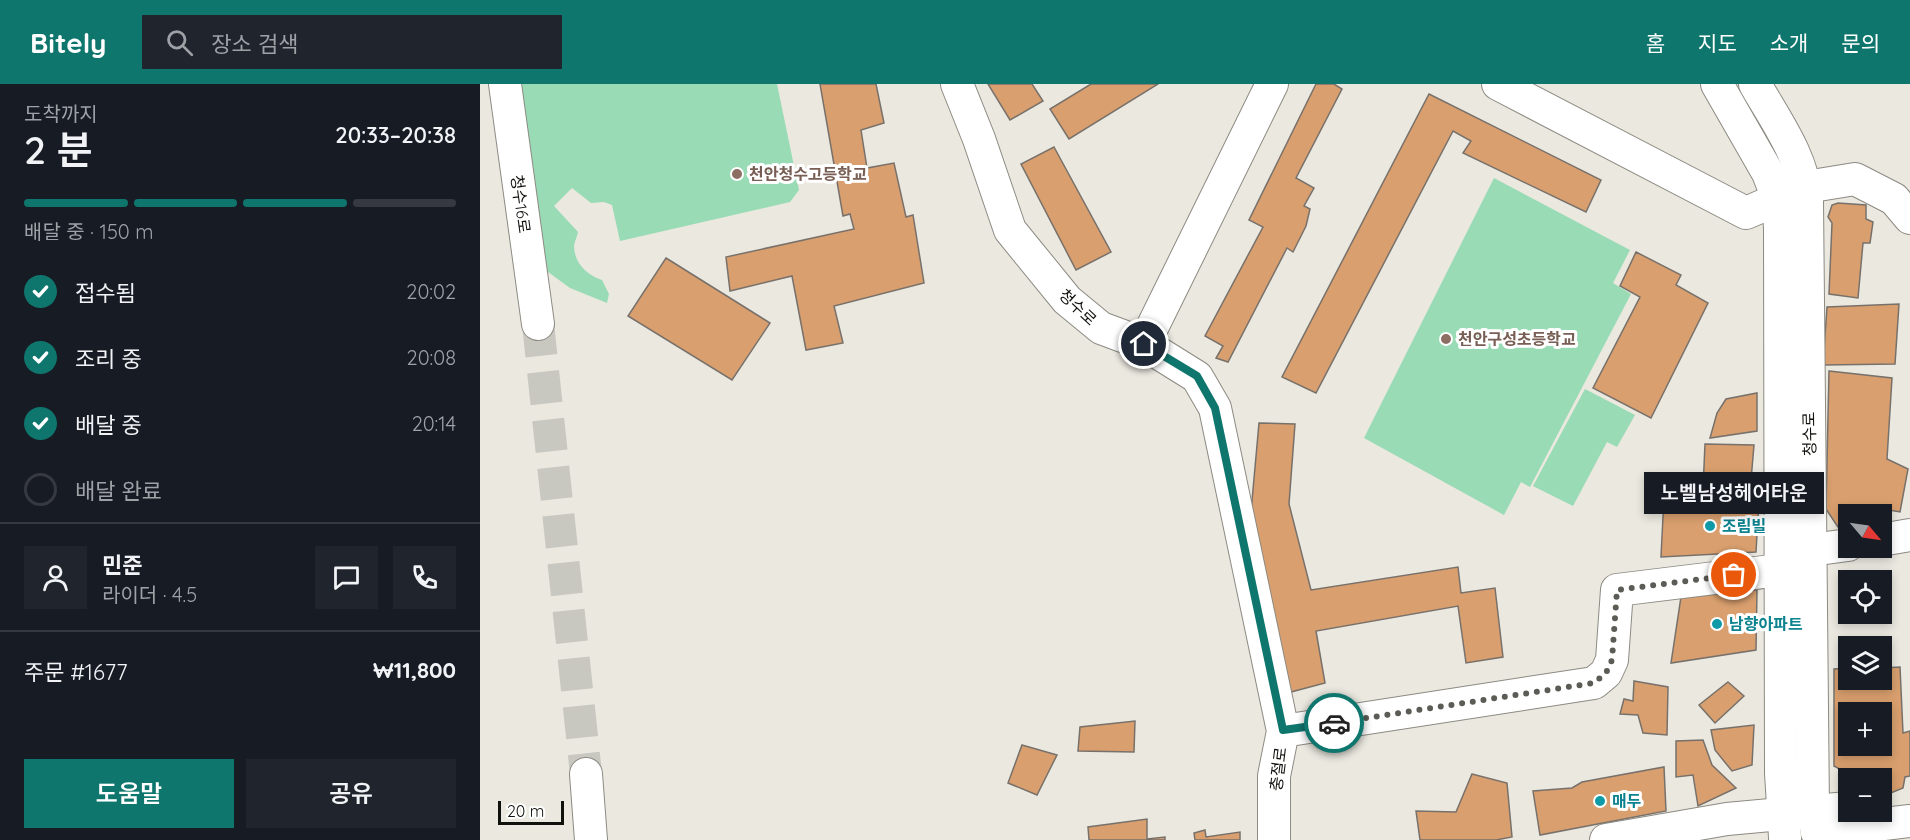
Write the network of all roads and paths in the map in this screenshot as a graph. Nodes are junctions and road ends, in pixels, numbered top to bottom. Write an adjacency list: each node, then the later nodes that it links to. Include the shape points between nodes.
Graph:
1 (505, 84): 9 (street, 청수16로)
2 (957, 84): 10 (street, 청수로, via 1010,230 1067,300 1101,328)
3 (1272, 84): 10 (street)
4 (1498, 84): 7 (street, via 1746,213)
5 (1717, 84): 7 (street, 청수로, via 1768,173)
6 (1755, 84): 7 (street, 청수로, via 1797,157)
7 (1792, 193): 8 (street, via 1855,179 1894,199); 14 (street, 청수로); 15 (street, 청수로, via 1780,228)
8 (1910, 218)
9 (538, 324)
10 (1144, 344): 16 (street, 충절로, via 1197,376 1215,408)
11 (1910, 535): 12 (street)
12 (1892, 538)
13 (1838, 546): 14 (street)
14 (1811, 550): 22 (street, 청수로)
15 (1780, 570): 16 (street, via 1617,590 1612,660 1606,673 1594,683); 22 (street, 청수로, via 1781,773)
16 (1283, 730): 24 (street, 충절로, via 1274,776)
17 (586, 774): 23 (street)
18 (1910, 802): 19 (street)
19 (1892, 804)
20 (1838, 813): 22 (street)
21 (1910, 821): 22 (street)
22 (1798, 832): 25 (street, via 1727,819)
23 (591, 840)
24 (1274, 840)
25 (1606, 840)

